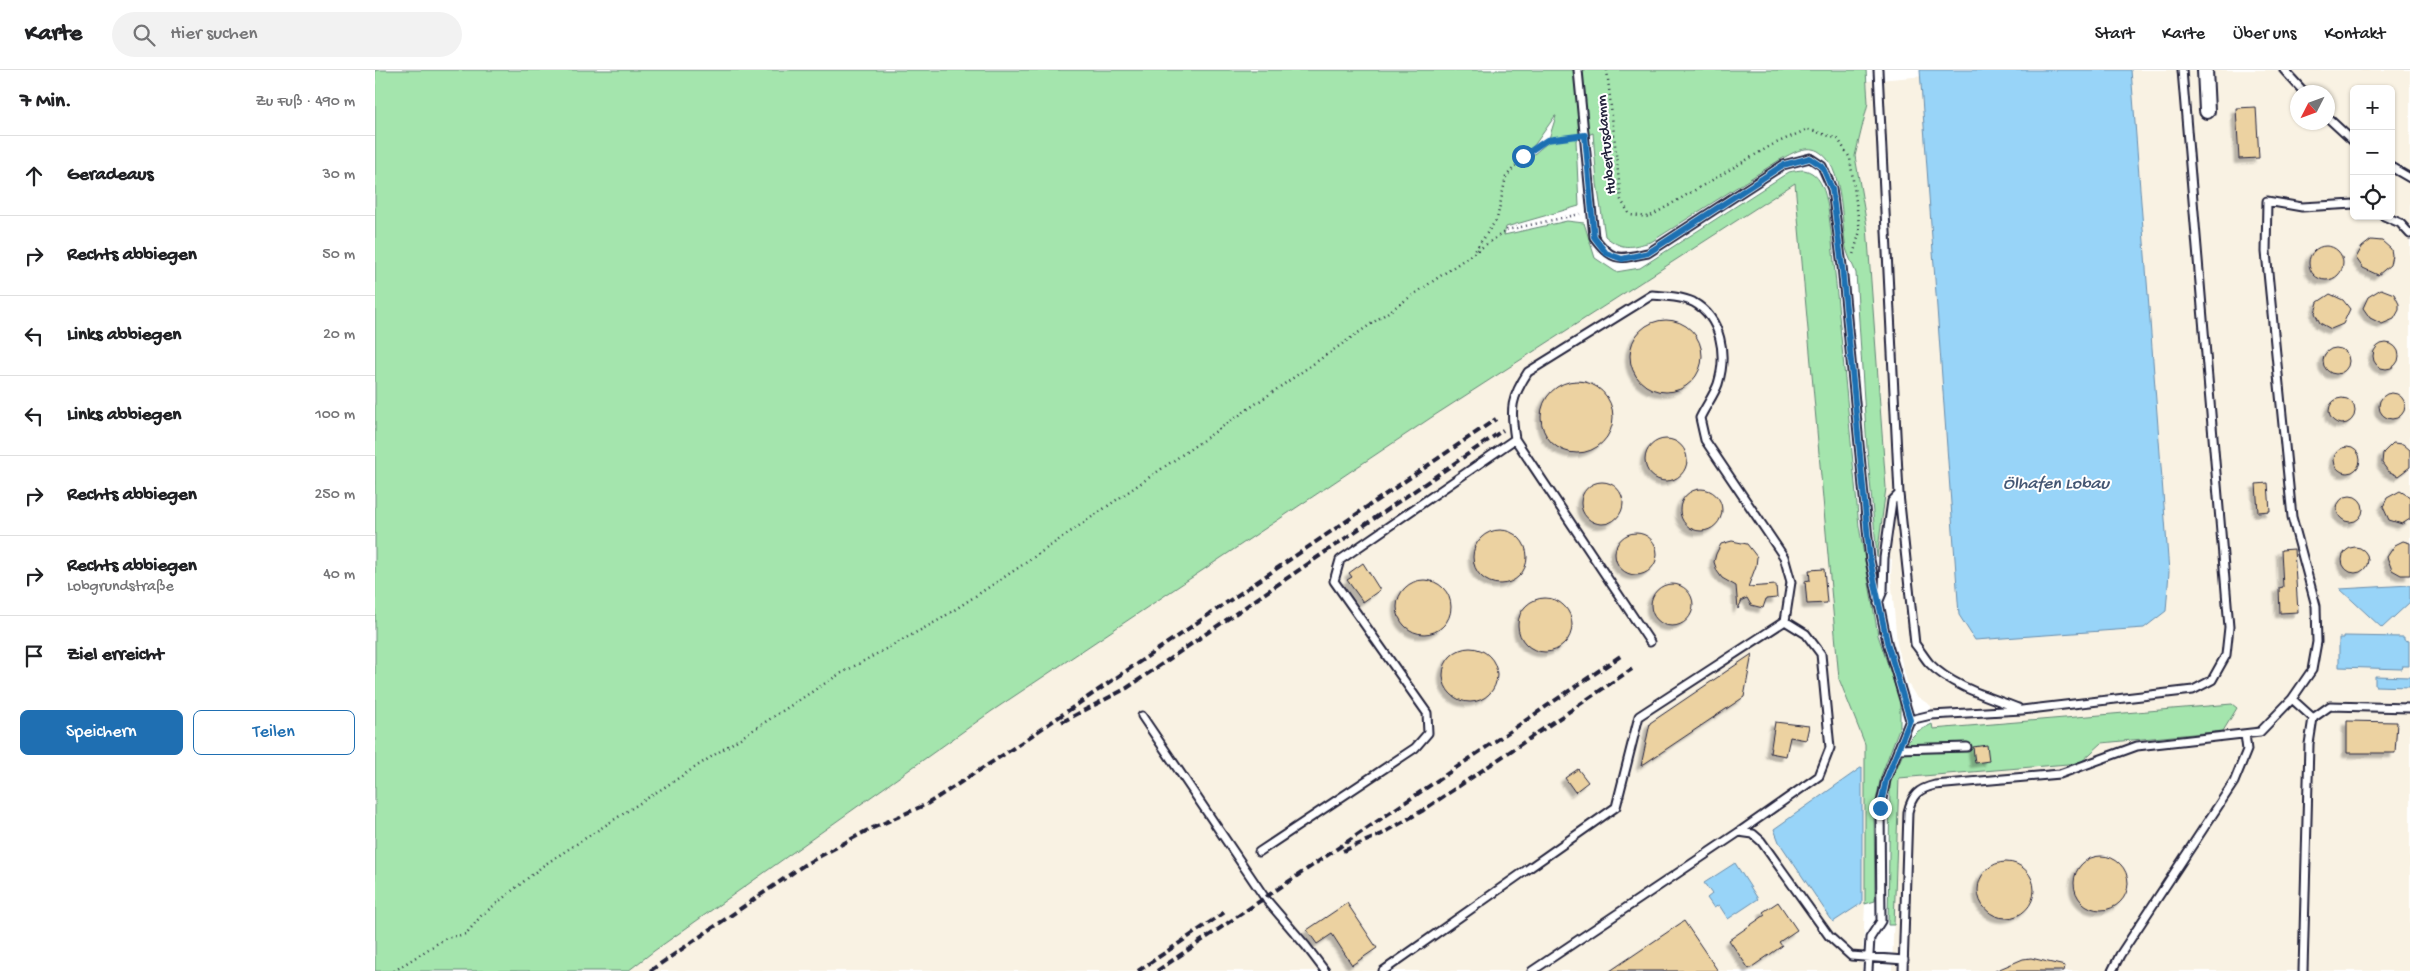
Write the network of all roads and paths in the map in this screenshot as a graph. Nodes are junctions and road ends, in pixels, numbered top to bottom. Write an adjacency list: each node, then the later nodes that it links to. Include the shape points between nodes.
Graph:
1 (1578, 70): 10 (lane)
2 (1607, 70): 15 (path, Hubertusdamm, via 1621,200)
3 (1878, 70): 23 (lane)
4 (2182, 70): 29 (lane, via 2229,627 2226,655 2212,680 2193,690)
5 (2205, 70): 8 (street)
6 (2284, 70): 7 (lane)
7 (2298, 85)
8 (2207, 111)
9 (2335, 124): 11 (lane)
10 (1585, 135): 16 (lane); 20 (path, via 1547,140 1523,156 1506,177 1497,219)
11 (2350, 138)
12 (2395, 169): 13 (lane)
13 (2410, 178)
14 (2350, 204): 27 (lane, via 2302,207 2267,201 2266,252 2293,517 2315,606 2317,642 2312,670)
15 (1630, 215)
16 (1592, 216): 20 (path, via 1578,214 1507,230); 21 (lane, via 1594,237 1606,253 1622,259 1648,253 1783,165 1810,158 1822,166 1832,189)
17 (2393, 220): 19 (lane)
18 (1860, 231): 21 (path, via 1849,264)
19 (2410, 234)
20 (1474, 251): 40 (path, via 1021,566 939,620 838,675 544,865 481,916 465,934 446,938)
21 (1842, 266): 24 (lane, via 1867,533)
22 (1515, 439): 25 (lane, via 1511,416 1515,391 1528,372 1652,295 1693,302 1710,318 1721,337 1717,384 1700,418 1705,440 1785,557 1791,582); 26 (lane); 37 (lane, via 1340,560 1334,581 1427,713 1428,733 1415,748)
23 (1899, 494): 24 (lane, via 1892,501 1883,591); 29 (lane, via 1915,644 1929,663 1943,674 1983,695)
24 (1878, 603): 32 (lane)
25 (1785, 621): 36 (lane, via 1806,634 1821,654 1830,748 1819,776); 42 (lane, via 1639,716 1616,807)
26 (1650, 642)
27 (2292, 699): 31 (lane); 33 (lane, via 2260,732)
28 (2410, 708): 31 (lane, via 2330,706)
29 (2022, 710): 32 (lane, via 1931,715)
30 (1142, 716): 41 (lane, via 1265,898)
31 (2313, 718): 47 (lane, via 2309,744)
32 (1910, 720): 35 (lane)
33 (2245, 734): 39 (lane, via 2137,746 2060,774 1935,785 1916,792 1908,812); 46 (lane, via 2247,750 2234,782)
34 (1967, 747): 35 (lane)
35 (1898, 749): 38 (lane, via 1880,808 1881,921 1870,938)
36 (1739, 832): 38 (lane, via 1753,834 1761,841 1829,936 1851,956); 43 (lane)
37 (1259, 852)
38 (1868, 957): 39 (lane); 44 (lane)
39 (1904, 960): 45 (lane)
40 (393, 971)
41 (1325, 971)
42 (1383, 971)
43 (1532, 971)
44 (1868, 971)
45 (1903, 971)
46 (2112, 971)
47 (2303, 971)

